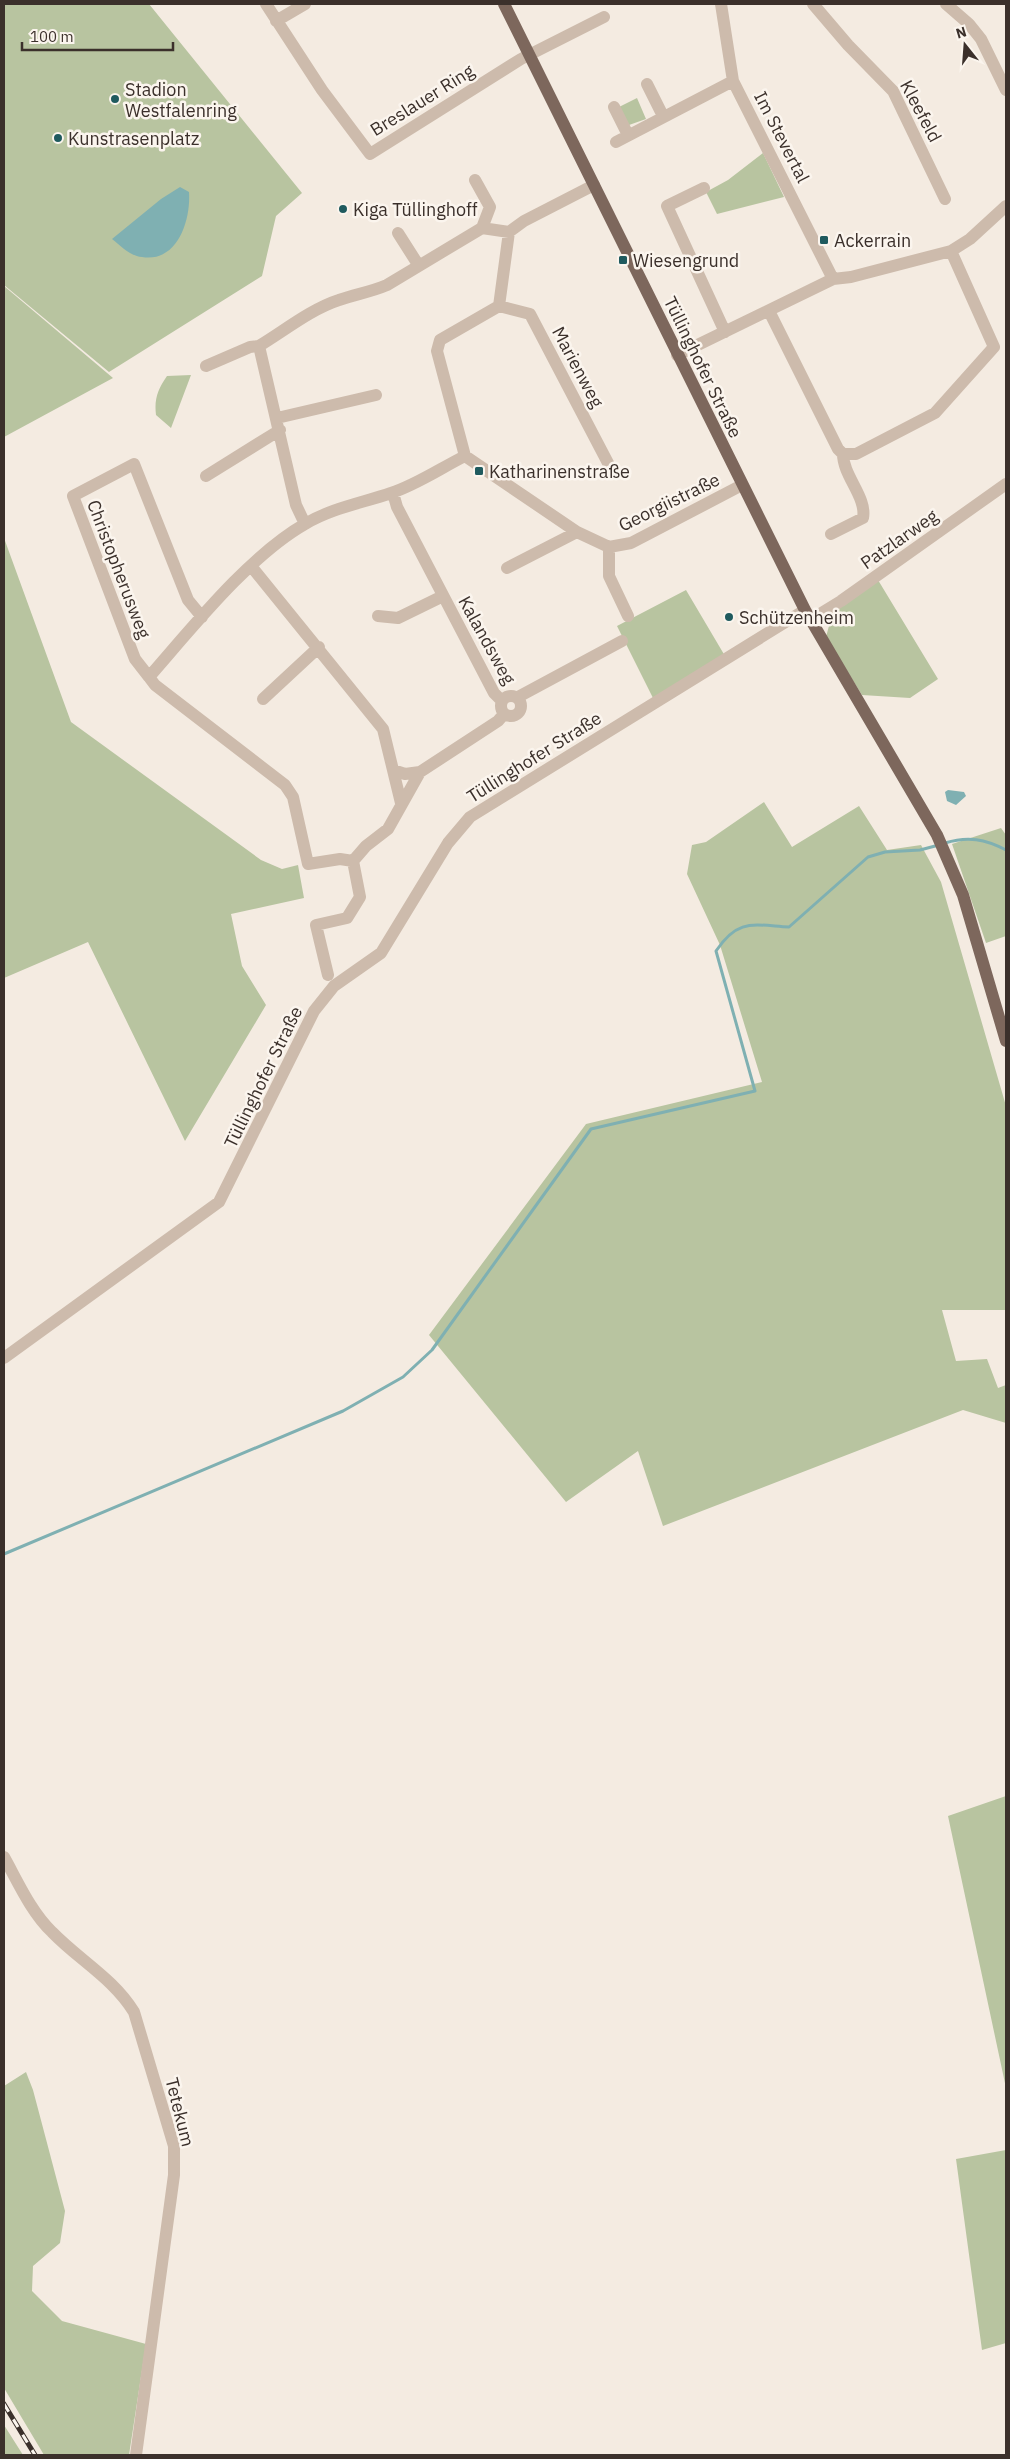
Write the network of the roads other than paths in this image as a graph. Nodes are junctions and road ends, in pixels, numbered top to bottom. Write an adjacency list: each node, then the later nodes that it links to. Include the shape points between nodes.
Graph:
1 (266, 4): 8 (street, Breslauer Ring)
2 (504, 4): 9 (main road, Tüllinghofer Straße)
3 (721, 4): 10 (street, Im Stevertal)
4 (813, 4): 20 (street, Kleefeld, via 893,91)
5 (946, 4): 12 (street, via 981,39)
6 (299, 5): 8 (street)
7 (604, 17): 9 (street)
8 (276, 20): 9 (street, Breslauer Ring, via 322,90 370,154)
9 (529, 55): 18 (main road, Tüllinghofer Straße)
10 (733, 81): 14 (street); 27 (street, Im Stevertal)
11 (647, 84): 14 (street)
12 (1006, 90)
13 (614, 108): 15 (street)
14 (663, 116): 15 (street)
15 (628, 136): 16 (street)
16 (616, 142)
17 (475, 180): 22 (street, via 490,207)
18 (594, 185): 24 (street); 32 (main road, Tüllinghofer Straße)
19 (704, 188): 30 (street, via 667,206)
20 (945, 199)
21 (1006, 206): 25 (street)
22 (482, 228): 24 (street); 26 (street)
23 (398, 232): 26 (street)
24 (509, 232): 28 (street)
25 (951, 252): 27 (street); 36 (street, via 994,347 935,413 856,454)
26 (419, 266): 31 (street, via 371,292 320,308)
27 (833, 279): 29 (street)
28 (500, 306): 37 (street, via 451,332 440,340 438,346); 38 (street, Marienweg, via 530,314)
29 (769, 311): 30 (street); 36 (street)
30 (725, 332): 32 (street)
31 (259, 346): 33 (street); 35 (street)
32 (677, 355): 41 (main road, Tüllinghofer Straße)
33 (206, 366)
34 (376, 396): 35 (street)
35 (278, 424): 39 (street); 43 (street, via 296,505)
36 (843, 454): 45 (street, via 843,466 864,510 863,518)
37 (465, 456): 42 (street); 44 (street, Georgiistraße)
38 (608, 463)
39 (206, 476)
40 (1006, 484): 50 (street, Patzlarweg, via 841,602)
41 (742, 485): 46 (street, Georgiistraße, via 631,543); 50 (main road, Tüllinghofer Straße)
42 (393, 493): 43 (street, via 331,511); 49 (street, Kalandsweg)
43 (305, 524): 47 (street)
44 (577, 532): 46 (street, Georgiistraße); 48 (street)
45 (831, 534)
46 (609, 547): 52 (street, Georgiistraße, via 609,576)
47 (251, 566): 53 (street); 55 (street)
48 (507, 568)
49 (443, 596): 51 (street, Kalandsweg, via 398,618); 59 (street, Kalandsweg, via 494,693)
50 (807, 615): 66 (main road, Tüllinghofer Straße, via 946,853 963,895); 67 (street, Tüllinghofer Straße, via 470,817 448,843 381,953 334,986 314,1011 219,1202)
51 (378, 616)
52 (628, 616)
53 (202, 617): 56 (street); 56 (street, Christopherusweg, via 188,600 134,464 73,496 134,659)
54 (622, 641): 57 (street)
55 (318, 647): 58 (street); 61 (street, via 383,729)
56 (149, 677): 64 (street, via 155,685 285,785 293,797 308,864 340,859)
57 (518, 697): 59 (street, via 509,696); 60 (street, via 520,712 512,716)
58 (263, 699)
59 (502, 701): 60 (street)
60 (504, 714): 62 (street)
61 (393, 770): 62 (street, via 405,774); 63 (street)
62 (420, 772): 63 (street)
63 (401, 803): 64 (street, via 388,828)
64 (353, 861): 65 (street, via 360,897 347,918 316,925)
65 (328, 975)
66 (1006, 1041)
67 (4, 1358)
68 (4, 1857): 69 (street, Tetekum, via 32,1907 50,1930 124,1995 134,2012 174,2146 174,2175)
69 (136, 2455)

